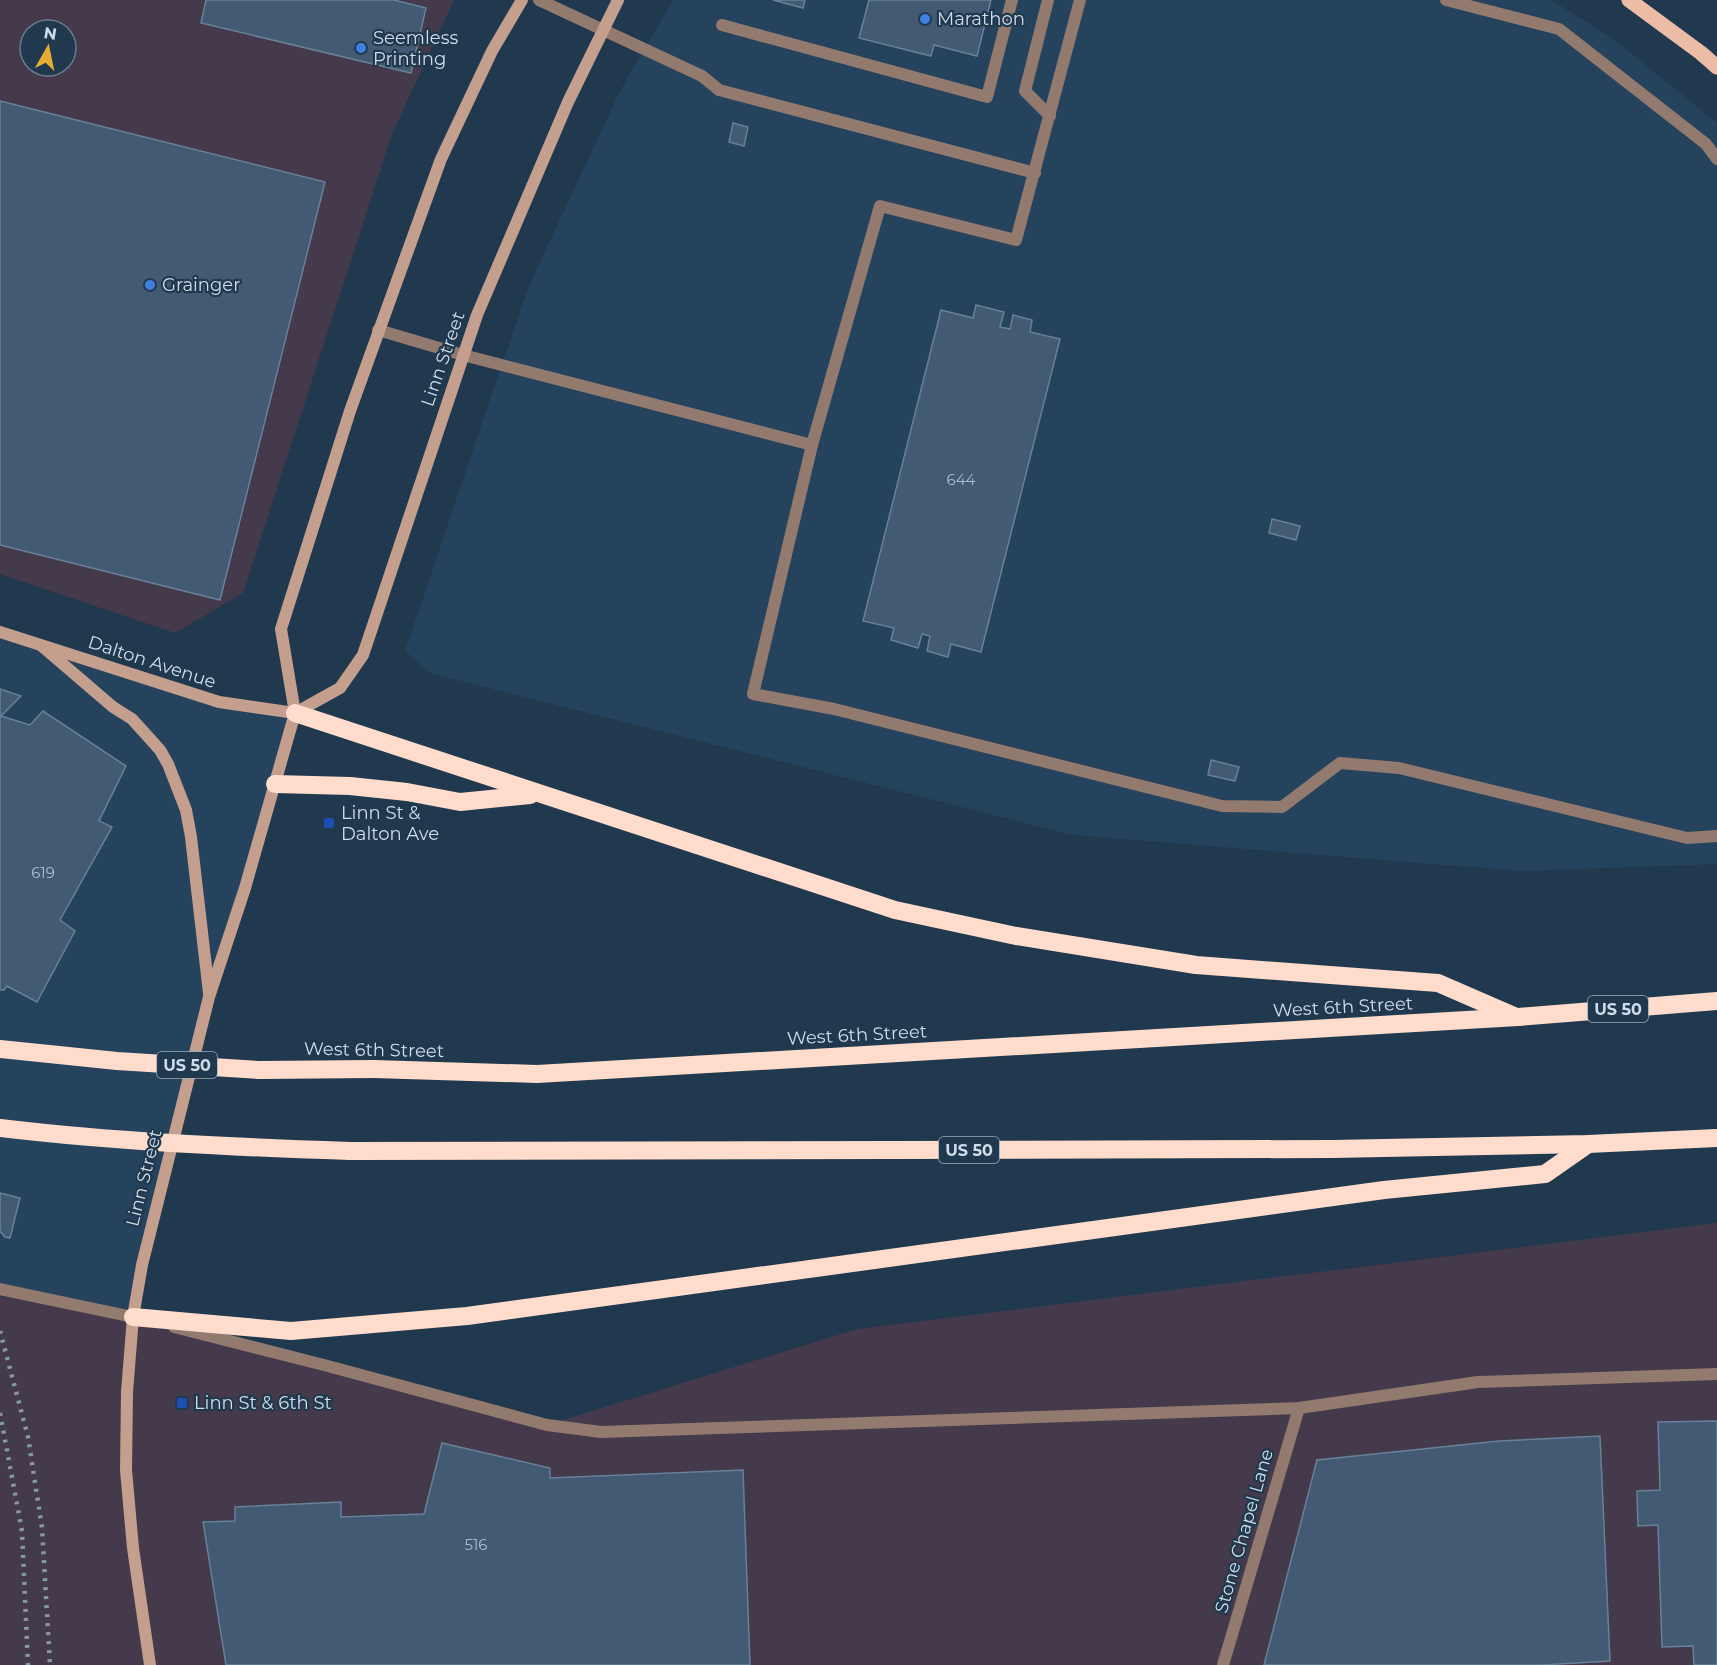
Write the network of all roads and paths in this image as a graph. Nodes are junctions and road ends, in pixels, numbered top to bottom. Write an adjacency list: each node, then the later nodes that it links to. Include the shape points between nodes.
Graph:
1 (522, 0): 15 (main road, Linn Street, via 492,51 441,159)
2 (539, 0): 10 (street)
3 (618, 0): 10 (main road, Linn Street)
4 (1012, 0): 9 (street, via 987,97)
5 (1048, 0): 12 (street, via 1025,91)
6 (1080, 0): 12 (street)
7 (1446, 0): 13 (street, via 1559,29 1706,144)
8 (1629, 0): 11 (main road)
9 (722, 25)
10 (603, 30): 14 (street, via 702,76 719,90); 16 (main road, Linn Street, via 567,102)
11 (1717, 67)
12 (1050, 116): 14 (street)
13 (1717, 159)
14 (1035, 173): 17 (street, via 1016,240 880,206)
15 (378, 330): 16 (street); 20 (main road, Linn Street, via 281,629)
16 (463, 356): 17 (street); 20 (main road, Linn Street, via 363,654 340,688)
17 (812, 445): 23 (street, via 753,694 834,709 1222,806 1282,807 1340,763 1399,768 1687,838)
18 (0, 632): 19 (main road, Dalton Avenue)
19 (43, 647): 20 (main road, Dalton Avenue, via 219,702); 24 (main road, via 132,719 168,764 186,810 191,837)
20 (296, 713): 21 (main road, Linn Street); 22 (highway)
21 (275, 784): 22 (highway, via 362,787 460,802); 24 (main road, Linn Street)
22 (538, 794): 26 (highway, via 895,910 1016,936 1196,965 1438,983)
23 (1717, 836)
24 (209, 997): 32 (main road, Linn Street, via 142,1265)
25 (1717, 1001): 26 (highway, West 6th Street / US 50)
26 (1518, 1017): 27 (highway, West 6th Street / US 50, bridge, via 537,1074 259,1070)
27 (0, 1049)
28 (0, 1128): 30 (highway, US 50, bridge, via 208,1146 350,1151 1332,1149)
29 (1717, 1138): 30 (highway, US 50)
30 (1588, 1144): 32 (highway, via 1545,1174 1384,1190 467,1316 291,1331)
31 (0, 1289): 32 (street)
32 (133, 1317): 34 (street, via 547,1425 601,1432); 35 (main road, Linn Street, via 126,1470)
33 (1717, 1374): 34 (street, via 1478,1382)
34 (1299, 1408): 36 (street, Stone Chapel Lane)
35 (150, 1665)
36 (1223, 1665)

